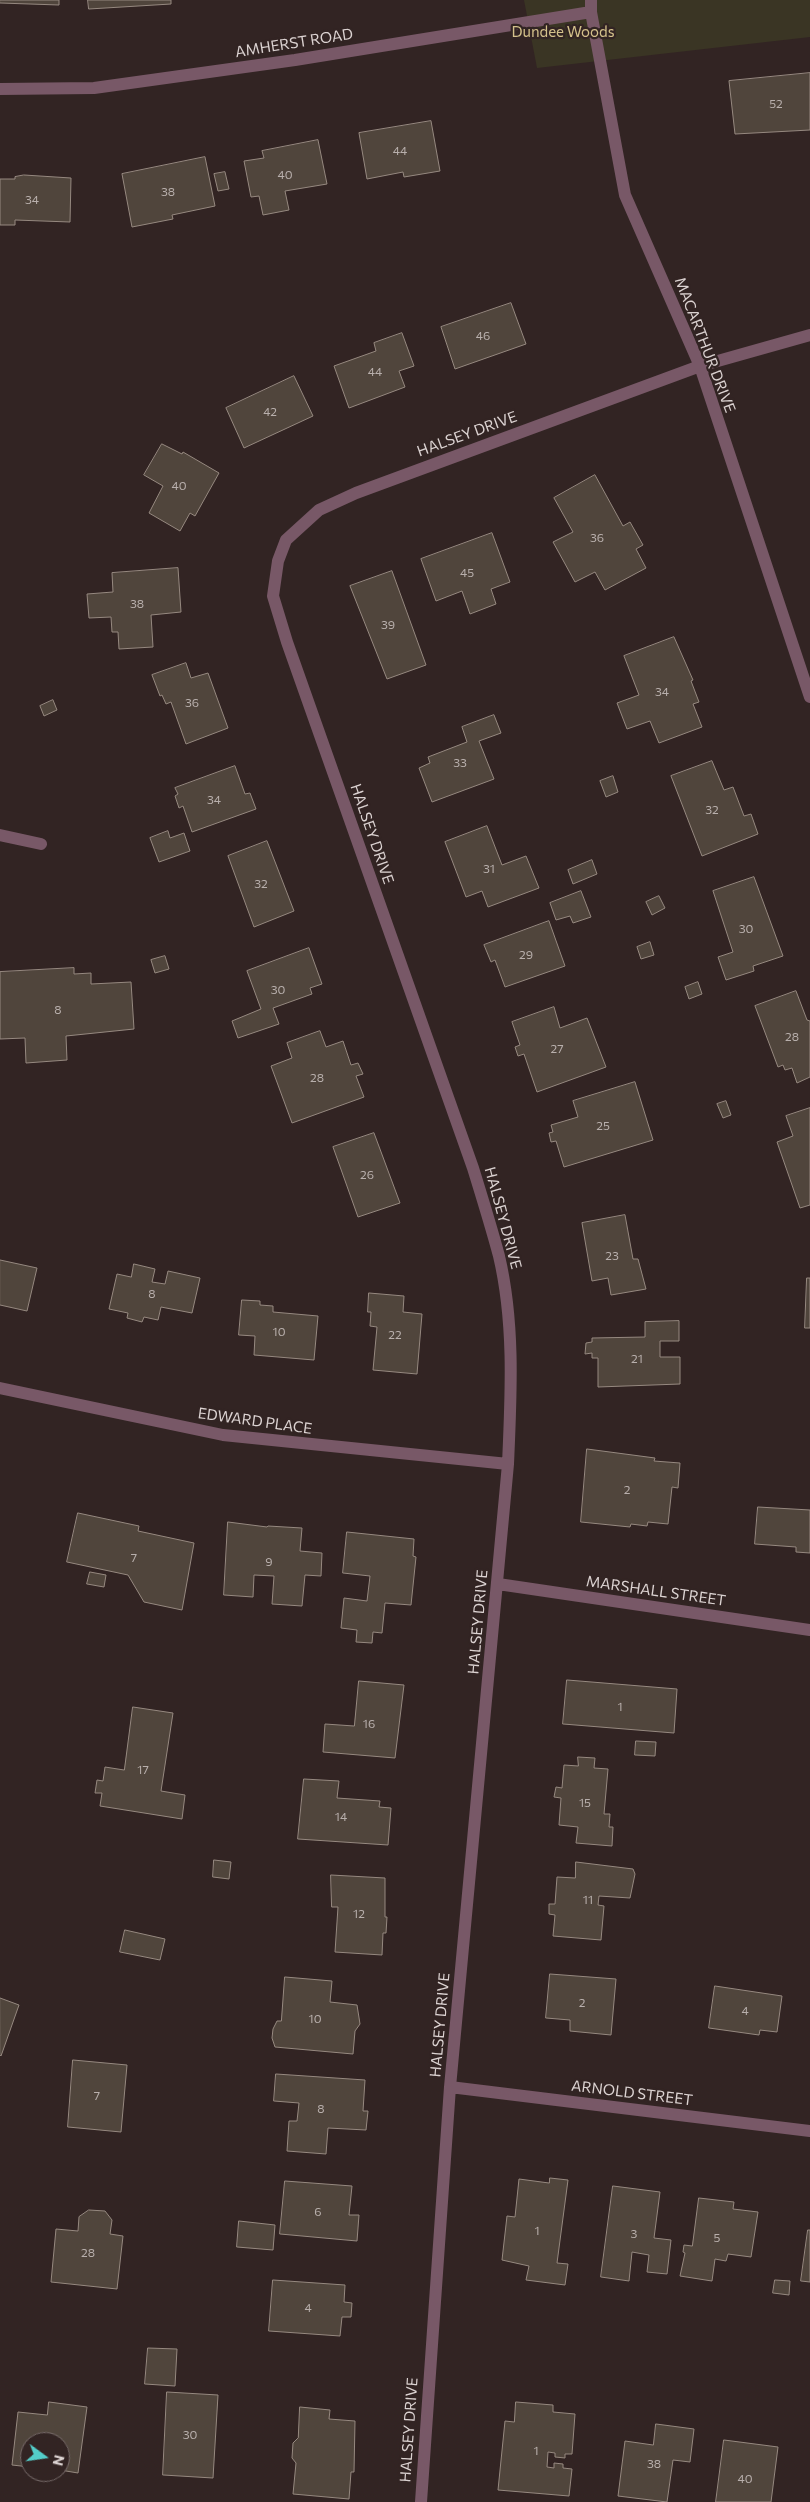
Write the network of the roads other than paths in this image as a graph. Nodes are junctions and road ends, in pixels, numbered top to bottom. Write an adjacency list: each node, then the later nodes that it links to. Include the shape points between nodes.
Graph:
1 (591, 6): 2 (street, AMHERST ROAD, via 295,60 94,88); 4 (street, MACARTHUR DRIVE, via 626,194)
2 (0, 89)
3 (810, 335): 4 (street, HALSEY DRIVE)
4 (700, 366): 5 (street, MACARTHUR DRIVE); 9 (street, HALSEY DRIVE, via 356,492 319,510 286,540 278,561 273,596 287,642 473,1168 499,1257 508,1313 512,1382)
5 (810, 697)
6 (0, 835): 7 (street)
7 (41, 844)
8 (0, 1388): 9 (street, EDWARD PLACE, via 223,1435)
9 (508, 1464): 10 (street, HALSEY DRIVE)
10 (498, 1584): 11 (street, MARSHALL STREET); 12 (street, HALSEY DRIVE)
11 (810, 1630)
12 (450, 2087): 13 (street, ARNOLD STREET); 14 (street, HALSEY DRIVE)
13 (810, 2132)
14 (421, 2502)

